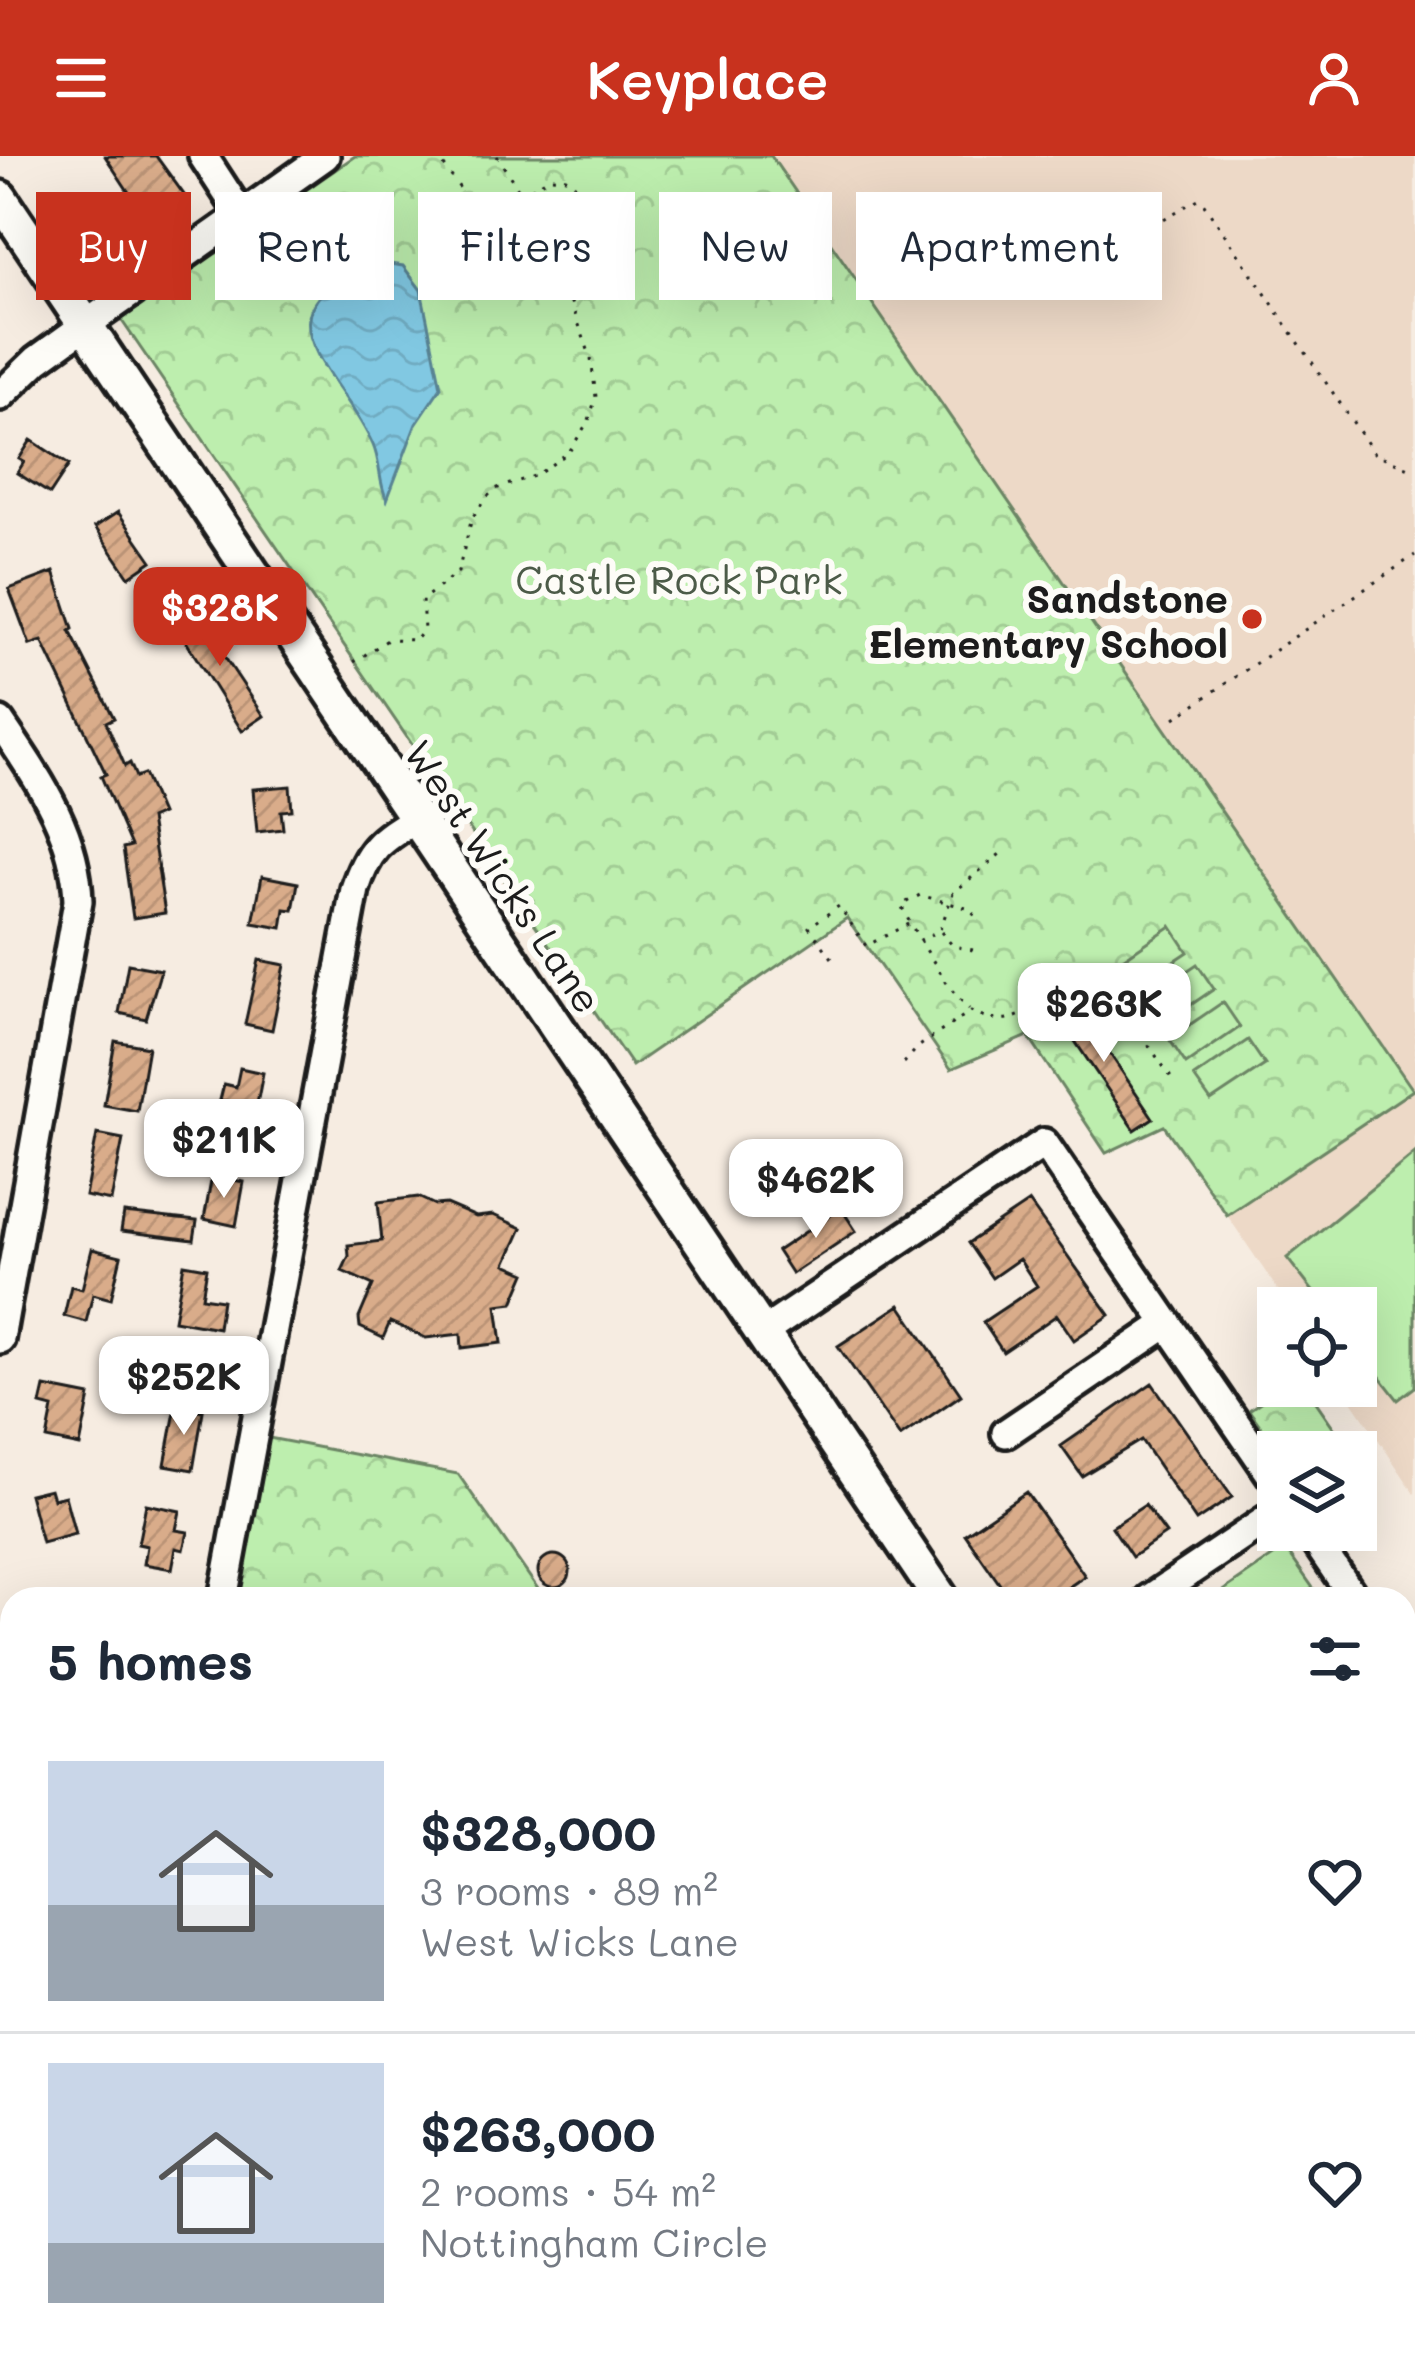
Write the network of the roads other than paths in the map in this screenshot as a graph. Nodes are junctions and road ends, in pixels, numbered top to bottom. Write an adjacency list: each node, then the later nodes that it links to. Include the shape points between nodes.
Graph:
1 (202, 156): 3 (street)
2 (325, 156): 4 (street)
3 (226, 192)
4 (270, 192)
5 (0, 198): 7 (main road, West Wicks Lane)
6 (215, 230): 7 (street)
7 (84, 326): 8 (street); 10 (main road, West Wicks Lane)
8 (0, 396)
9 (0, 722): 13 (street, via 60,818 78,902)
10 (415, 819): 12 (main road, West Wicks Lane); 18 (street, via 365,858 355,889)
11 (1168, 1323): 12 (street, via 1044,1143); 14 (street); 15 (street)
12 (763, 1333): 19 (main road, West Wicks Lane)
13 (0, 1339)
14 (1006, 1433)
15 (1257, 1454)
16 (1257, 1526): 20 (street)
17 (1322, 1551): 21 (street)
18 (225, 1587)
19 (933, 1587)
20 (1167, 1587)
21 (1346, 1587)

